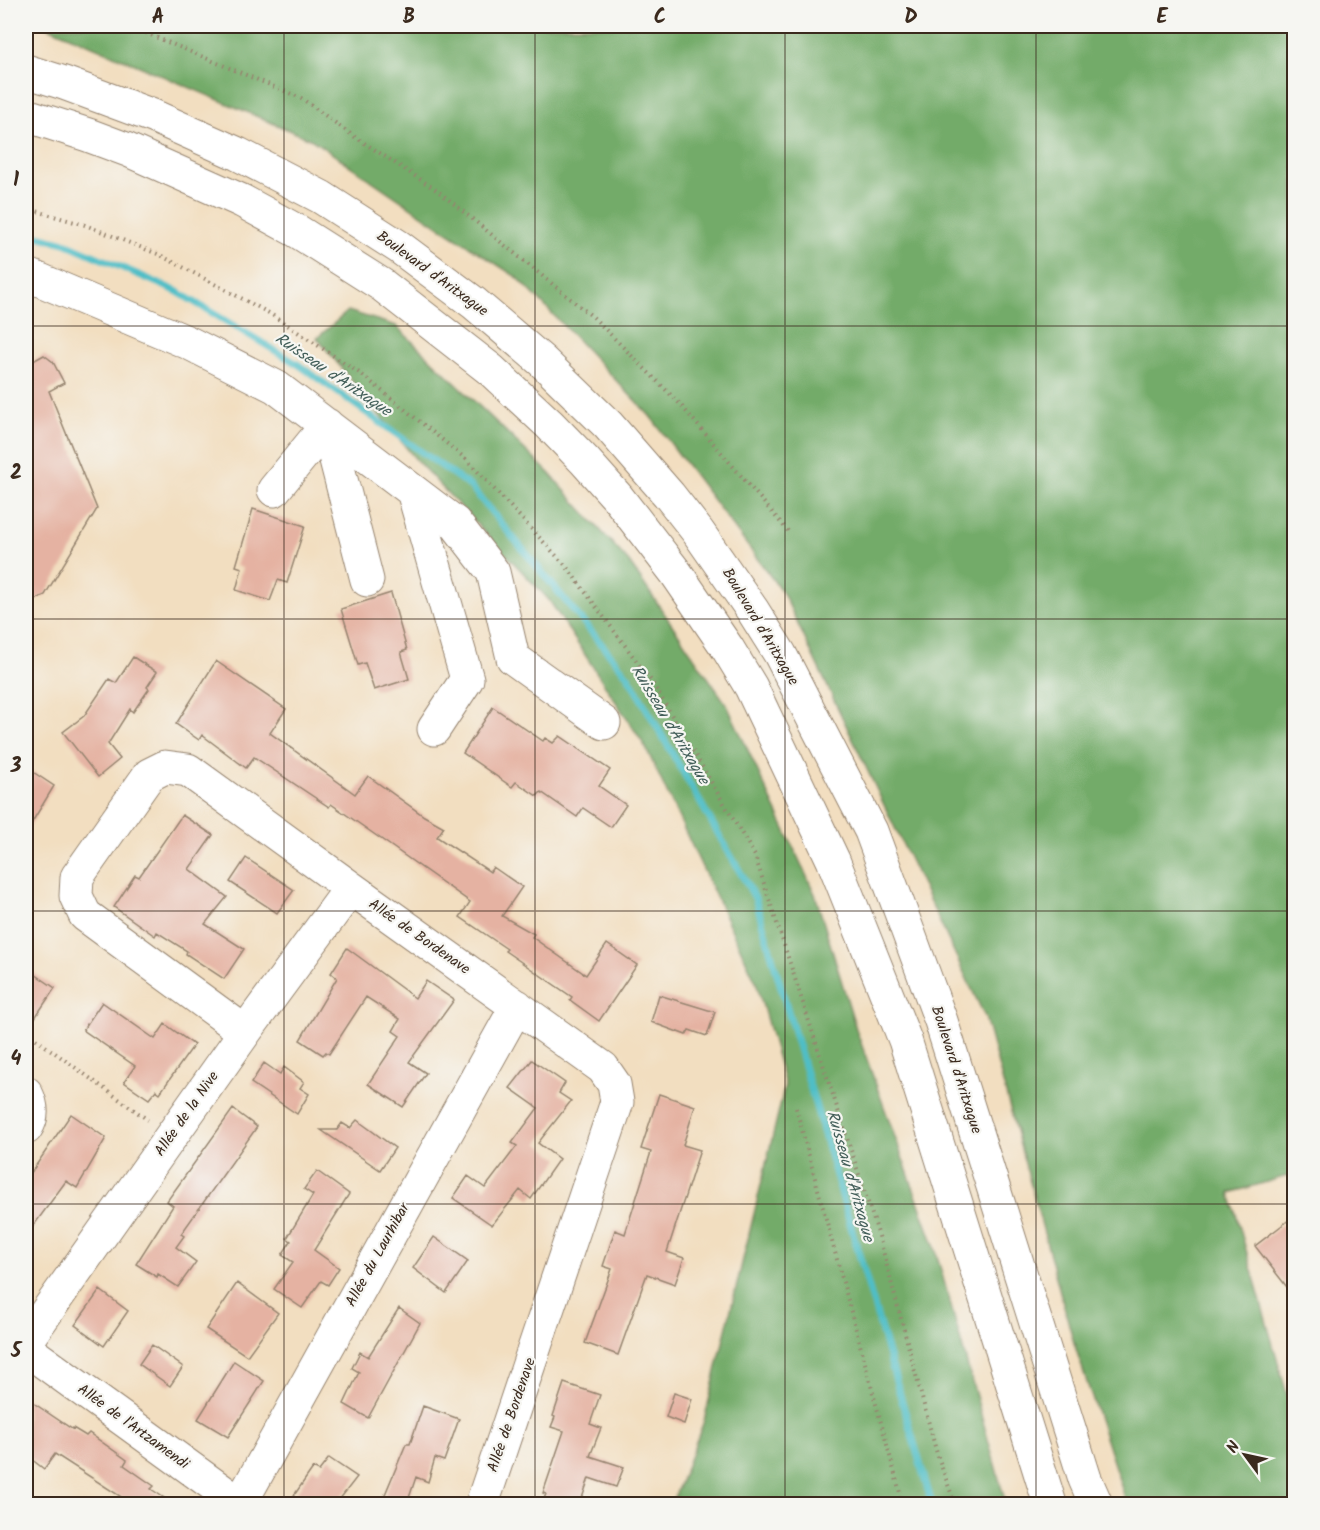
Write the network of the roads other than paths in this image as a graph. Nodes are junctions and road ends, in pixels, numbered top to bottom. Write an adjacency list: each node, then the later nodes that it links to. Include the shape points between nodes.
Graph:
1 (26, 71): 20 (main road, Boulevard d'Aritxague, via 153,116 238,154 321,197 399,247 542,361 615,433 698,532 780,654 871,831 941,1021)
2 (26, 115): 19 (main road, via 128,150 232,196 297,231 382,285 491,370 549,424 618,498 676,573 751,687 833,860 904,1040)
3 (26, 274): 4 (main road, via 199,348 276,387)
4 (327, 425): 5 (main road); 6 (main road); 7 (main road)
5 (274, 489)
6 (413, 491): 8 (main road, via 455,523 493,572 513,658); 9 (main road, via 467,679)
7 (367, 580)
8 (604, 723)
9 (434, 729)
10 (351, 888): 11 (main road, Allée de Bordenave); 12 (main road, Allée de la Nive); 12 (main road, Allée de Bordenave, via 188,770 165,767 149,776 77,877 76,896 86,915)
11 (517, 1006): 17 (main road, Allée du Laurhibar); 18 (main road, Allée de Bordenave, via 603,1068 614,1083 618,1102)
12 (245, 1032): 15 (main road, Allée de la Nive)
13 (26, 1093): 14 (main road, via 32,1104)
14 (26, 1128)
15 (26, 1341)
16 (26, 1349): 17 (main road, Allée de l'Artzamendi)
17 (240, 1504)
18 (482, 1504)
19 (1050, 1504)
20 (1096, 1504)

